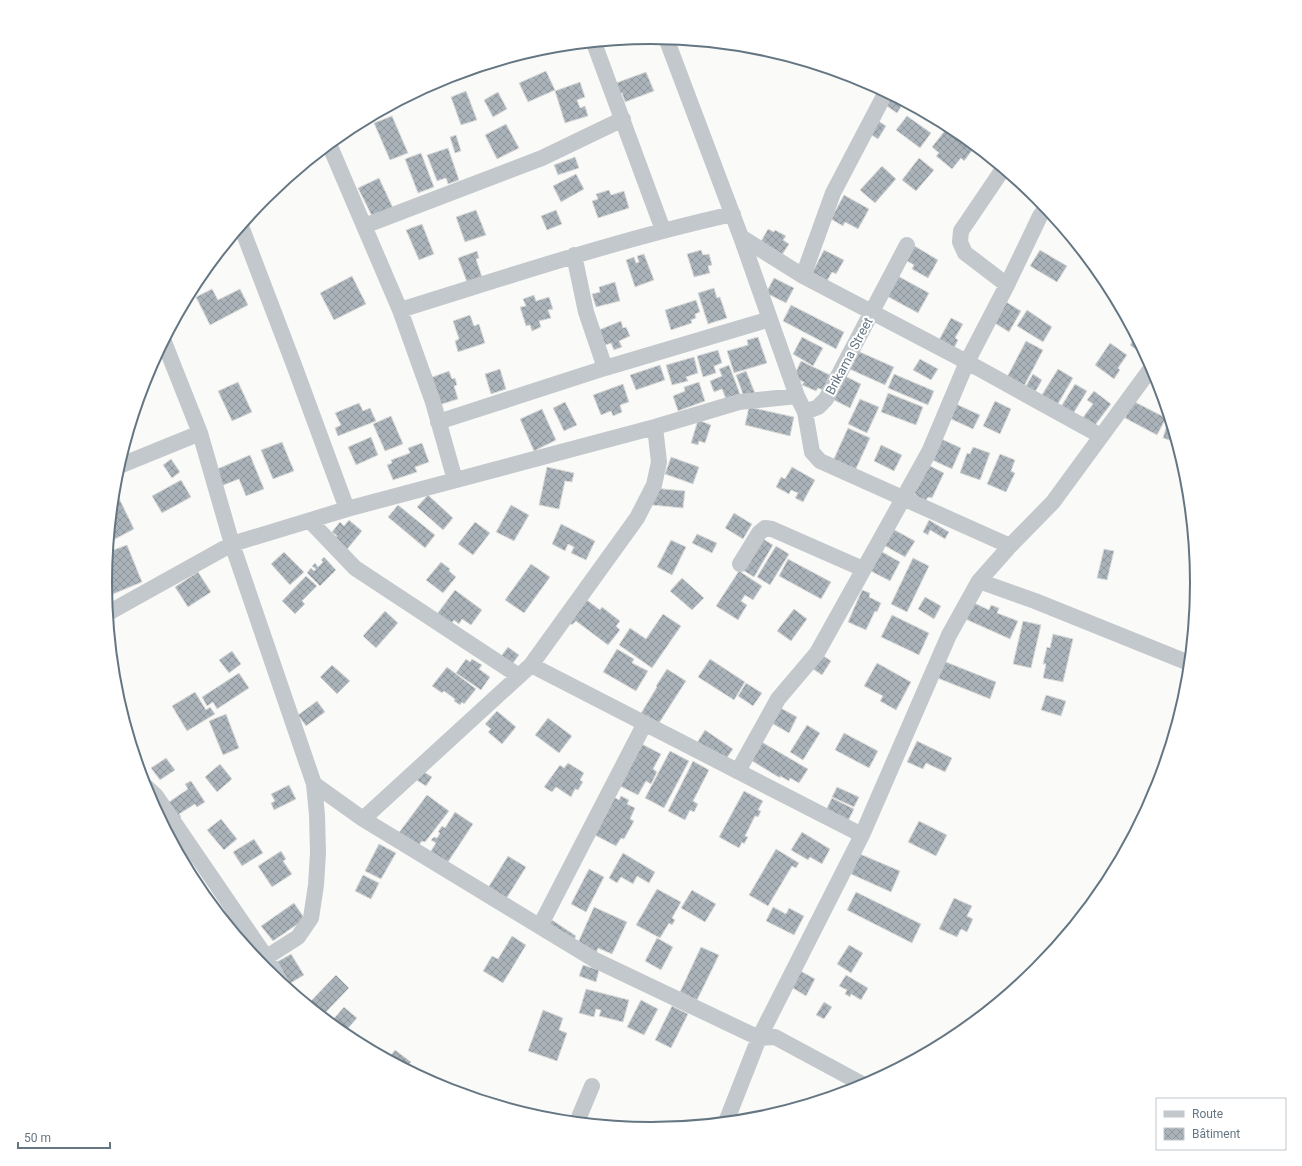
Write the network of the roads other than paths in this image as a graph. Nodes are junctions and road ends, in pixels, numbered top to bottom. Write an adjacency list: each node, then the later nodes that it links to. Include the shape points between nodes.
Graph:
1 (668, 44): 8 (street)
2 (596, 47): 4 (street)
3 (883, 97): 15 (street, via 833,193)
4 (623, 119): 9 (street, via 542,158); 10 (street)
5 (331, 149): 9 (street)
6 (1000, 173): 16 (street, via 961,230 960,242 965,253)
7 (1042, 213): 16 (street)
8 (733, 214): 10 (street); 12 (street)
9 (364, 226): 17 (street)
10 (663, 230): 14 (street)
11 (243, 231): 33 (street)
12 (742, 237): 15 (street); 19 (street)
13 (907, 245): 18 (street, Brikama Street)
14 (574, 255): 17 (street); 22 (street, via 586,312)
15 (803, 276): 18 (street)
16 (1007, 285): 21 (street)
17 (400, 310): 26 (street)
18 (872, 312): 21 (street); 25 (street, Brikama Street, via 826,399 818,407)
19 (770, 320): 22 (street); 24 (street)
20 (166, 348): 28 (street)
21 (967, 362): 29 (street); 32 (street, via 929,452)
22 (605, 368): 26 (street)
23 (1147, 373): 29 (street)
24 (797, 396): 25 (street); 27 (street, via 739,402)
25 (805, 412): 32 (street, via 812,452 820,461)
26 (438, 422): 31 (street)
27 (655, 427): 31 (street); 42 (street, via 659,462 654,485 640,512)
28 (200, 433): 30 (street); 35 (street)
29 (1101, 436): 36 (street, via 1053,502)
30 (125, 463)
31 (455, 480): 33 (street)
32 (904, 497): 36 (street); 38 (street)
33 (347, 509): 34 (street)
34 (310, 521): 35 (street); 43 (street, via 355,568)
35 (232, 544): 40 (street); 46 (street)
36 (1010, 546): 39 (street)
37 (740, 564): 38 (street, via 759,532 765,528)
38 (863, 569): 45 (street, via 817,653 778,699)
39 (979, 581): 41 (street); 49 (street, via 949,635)
40 (113, 610)
41 (1184, 661)
42 (531, 664): 43 (street); 44 (street)
43 (519, 676): 48 (street)
44 (645, 723): 45 (street); 50 (street)
45 (738, 771): 49 (street)
46 (314, 784): 48 (street); 52 (street, via 318,853 311,918 298,937)
47 (157, 798): 51 (street)
48 (363, 820): 50 (street)
49 (862, 835): 53 (street)
50 (540, 926): 53 (street, via 595,960)
51 (255, 948)
52 (265, 959)
53 (759, 1038): 54 (street, via 775,1037); 56 (street)
54 (857, 1081)
55 (592, 1086): 57 (street)
56 (728, 1116)
57 (579, 1117)

